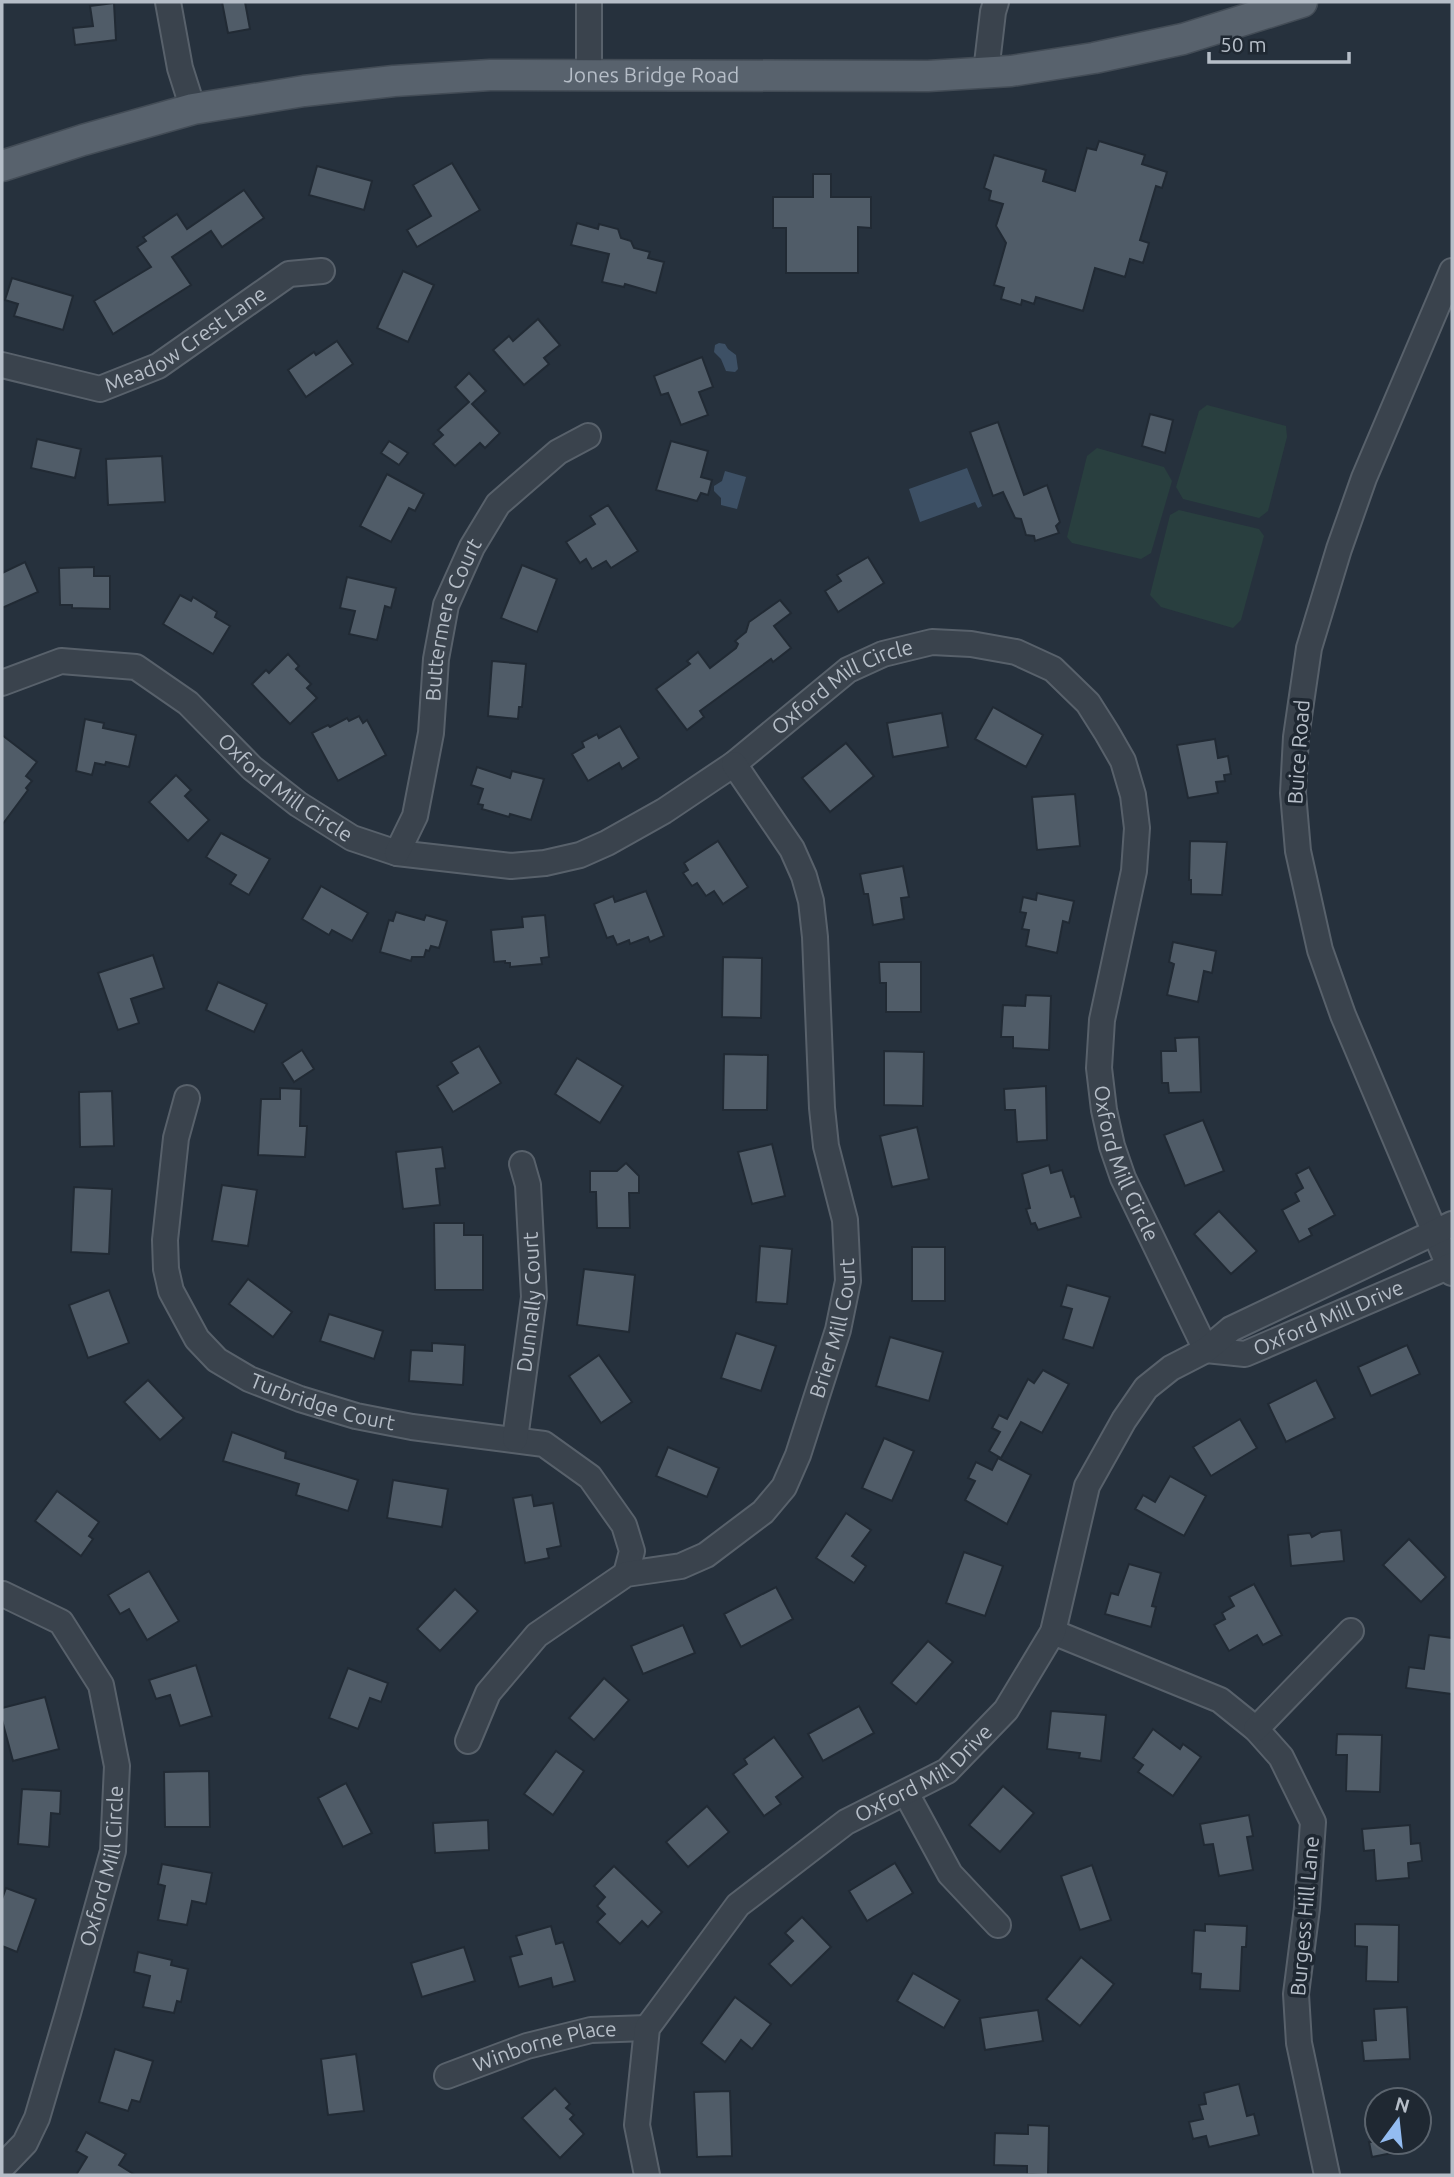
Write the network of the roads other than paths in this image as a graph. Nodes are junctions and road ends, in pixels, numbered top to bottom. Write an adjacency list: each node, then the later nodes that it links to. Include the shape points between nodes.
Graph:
1 (168, 2): 7 (street)
2 (589, 2): 6 (street)
3 (996, 2): 5 (street)
4 (1302, 2): 5 (main road, Jones Bridge Road, via 1120,53)
5 (986, 72): 6 (main road, Jones Bridge Road, via 928,76)
6 (589, 75): 7 (main road, Jones Bridge Road, via 394,81)
7 (193, 109): 8 (main road, Jones Bridge Road)
8 (2, 166)
9 (322, 271): 11 (street, Meadow Crest Lane, via 289,274 158,366 100,389)
10 (1452, 271): 18 (street, Buice Road, via 1364,478 1339,549 1309,648 1293,793 1298,851 1320,950 1343,1015)
11 (2, 365)
12 (588, 436): 15 (street, Buttermere Court, via 558,452 498,504 472,547 446,605 436,659 431,733 415,816)
13 (2, 683): 15 (street, Oxford Mill Circle, via 61,661 136,667 188,703 252,768 298,804 352,838)
14 (734, 764): 15 (street, Oxford Mill Circle, via 664,811 580,855 511,866); 20 (street, Oxford Mill Circle, via 848,670 924,643 971,644 1016,652 1053,669 1088,704 1123,761 1137,828 1134,871 1102,1020 1099,1068 1104,1111 1123,1178); 22 (street, Brier Mill Court, via 792,849 811,901 822,1108 826,1146 845,1220 848,1281 838,1330 784,1487 763,1512 706,1555 681,1566)
15 (397, 853)
16 (187, 1098): 21 (street, Turbridge Court, via 176,1138 166,1269 183,1315 216,1360 249,1379 356,1416)
17 (522, 1164): 21 (street, Dunnally Court, via 528,1185 534,1297)
18 (1443, 1228): 19 (street, Buice Road); 20 (street, Oxford Mill Drive, via 1231,1328)
19 (1451, 1268): 20 (street, Oxford Mill Drive, via 1245,1354)
20 (1206, 1350): 25 (street, Oxford Mill Drive, via 1171,1368 1146,1388 1087,1486)
21 (514, 1439): 22 (street, Turbridge Court, via 544,1444 590,1477 624,1525 632,1550)
22 (626, 1574): 27 (street, Brier Mill Court, via 537,1634 488,1693)
23 (3, 1594): 32 (street, Oxford Mill Circle, via 61,1622 101,1685 117,1766 113,1851 68,2013 37,2118 25,2143)
24 (1351, 1631): 26 (street)
25 (1053, 1632): 26 (street, Burgess Hill Lane, via 1220,1700); 28 (street, Oxford Mill Drive, via 1006,1710 947,1771)
26 (1256, 1728): 34 (street, Burgess Hill Lane, via 1281,1756 1313,1822 1296,1993 1299,2043)
27 (468, 1741)
28 (906, 1793): 29 (street, via 950,1874); 30 (street, Oxford Mill Drive, via 846,1822 738,1905)
29 (998, 1925)
30 (646, 2028): 31 (street, Winborne Place, via 591,2030 527,2046); 33 (street, via 637,2125)
31 (447, 2076)
32 (2, 2167)
33 (647, 2175)
34 (1327, 2175)

